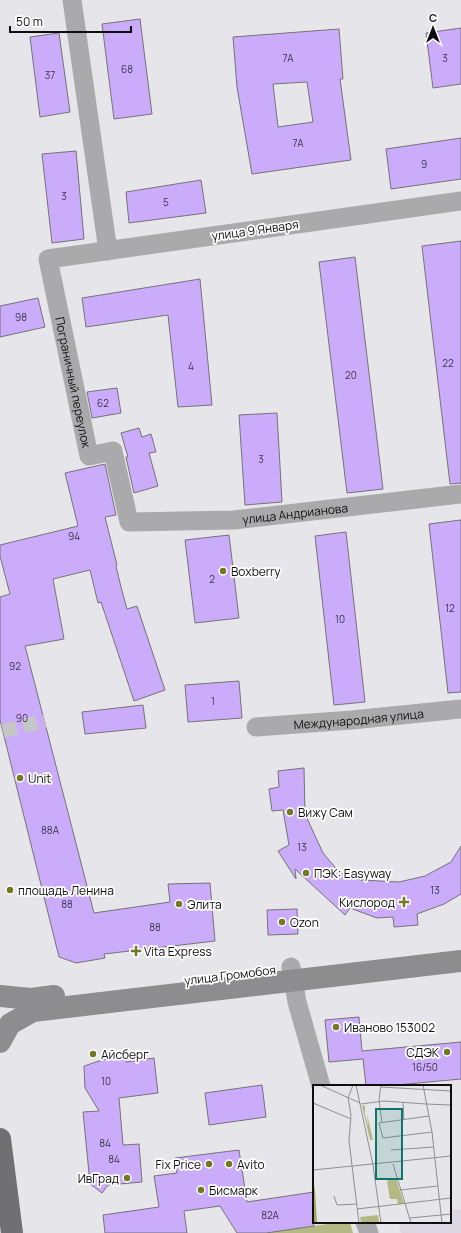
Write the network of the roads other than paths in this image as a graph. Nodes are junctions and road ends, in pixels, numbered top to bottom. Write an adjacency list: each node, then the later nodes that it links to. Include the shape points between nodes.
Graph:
1 (72, 0): 3 (street)
2 (461, 201): 3 (street, улица 9 Января)
3 (108, 251): 4 (street, улица 9 Января)
4 (48, 260): 6 (street, Пограничный переулок, via 88,456 113,451)
5 (461, 494): 6 (street, улица Андрианова, via 234,520)
6 (129, 522)
7 (461, 708): 8 (street, Международная улица)
8 (256, 727)
9 (461, 949): 11 (main road, улица Громобоя)
10 (461, 961): 11 (main road, улица Громобоя)
11 (292, 974): 12 (main road, улица Громобоя, via 31,999); 14 (main road, улица Громобоя); 16 (street, via 297,1002)
12 (0, 996)
13 (0, 1000): 14 (main road, улица Громобоя)
14 (33, 1011): 15 (main road, улица Громобоя, via 10,1024)
15 (0, 1042)
16 (321, 1085)
17 (0, 1139): 19 (highway)
18 (365, 1223): 20 (street)
19 (12, 1233)
20 (369, 1233)

